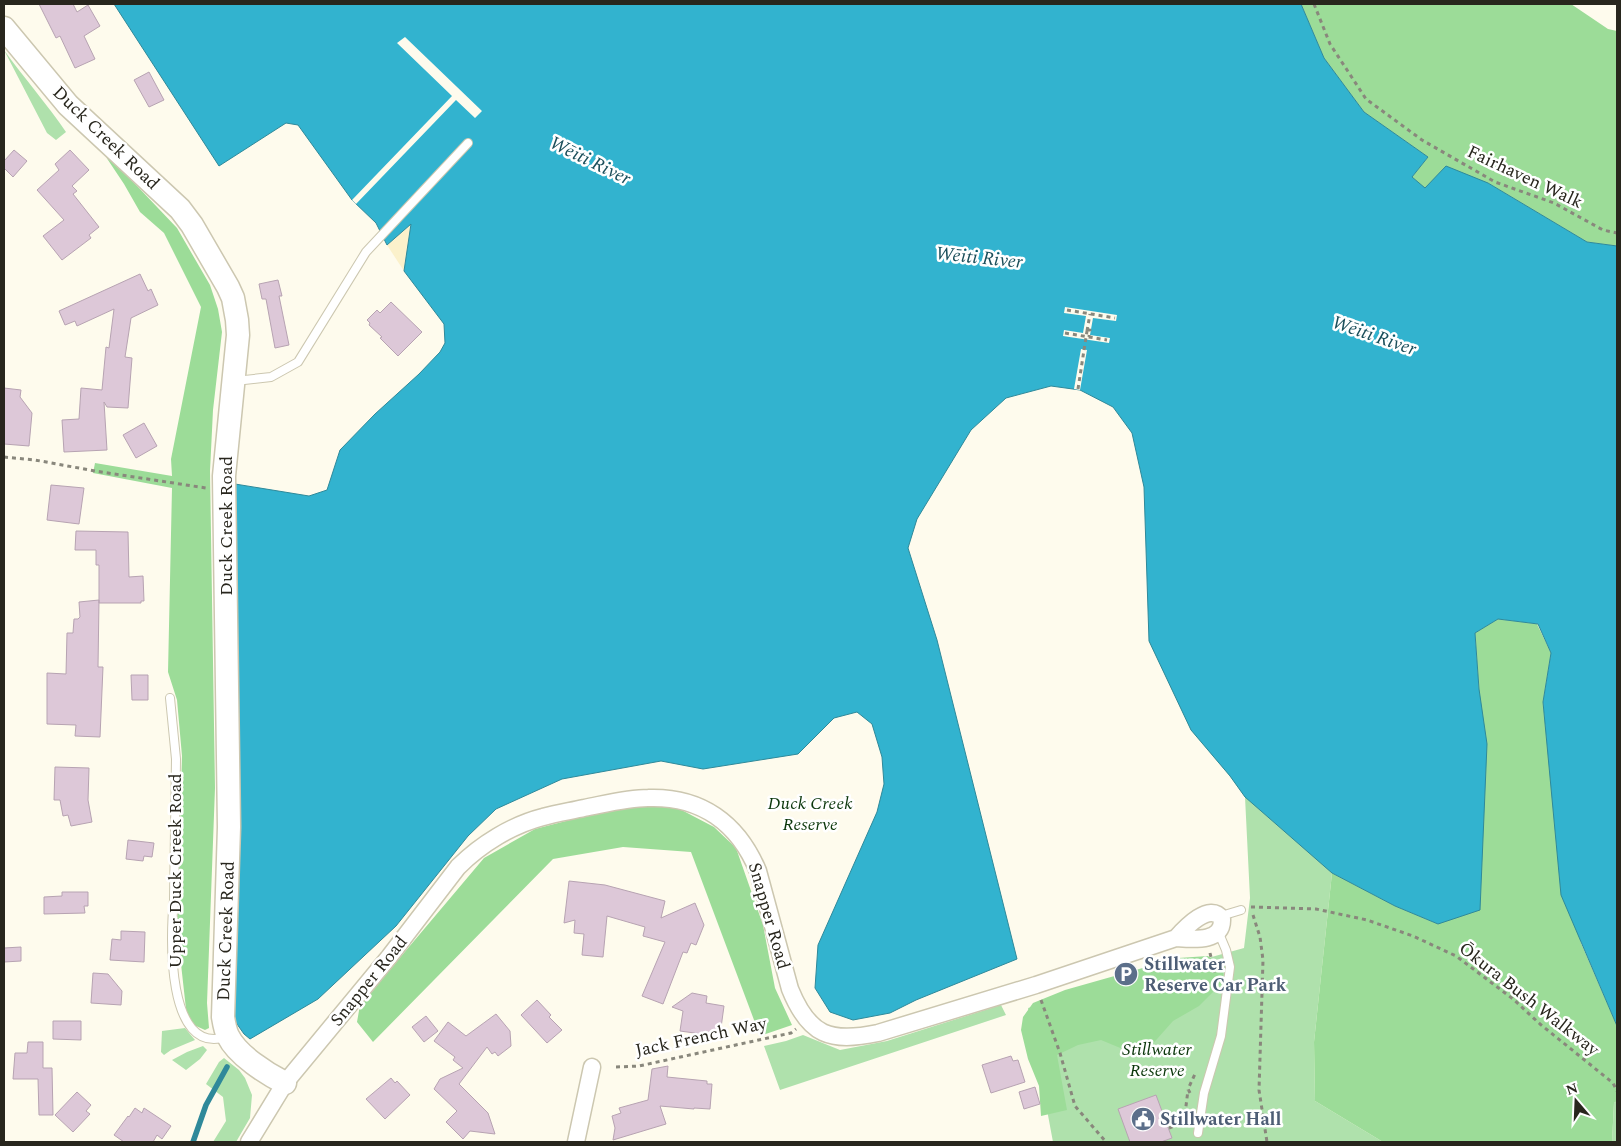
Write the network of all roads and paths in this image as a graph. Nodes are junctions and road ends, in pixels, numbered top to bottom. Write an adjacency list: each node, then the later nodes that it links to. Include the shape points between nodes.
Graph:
1 (1314, 4): 4 (path, Fairhaven Walk, via 1330,44 1366,99 1422,140 1495,182 1554,203 1602,230)
2 (4, 28): 12 (street, Duck Creek Road, via 68,105 180,209 201,239 224,277 232,298 238,335)
3 (468, 143): 12 (lane, via 366,252 298,362 271,377)
4 (1617, 233)
5 (1067, 310): 6 (path)
6 (1090, 314): 7 (path); 8 (path)
7 (1115, 318)
8 (1087, 331): 10 (path, via 1090,330); 13 (path, bridge)
9 (1065, 333): 10 (path)
10 (1089, 337): 11 (path)
11 (1107, 340)
12 (233, 381): 24 (street, Duck Creek Road, via 224,476 229,826 223,1005)
13 (1078, 390)
14 (4, 457): 15 (path)
15 (214, 489)
16 (170, 698): 24 (lane, Upper Duck Creek Road, via 176,758 172,920 178,996 182,1015 192,1030 205,1039 216,1041)
17 (1250, 908): 18 (path, Ōkura Bush Walkway); 30 (path, Ōkura Bush Walkway, via 1316,909 1367,920 1456,956 1513,999 1613,1083); 37 (path, via 1260,937 1263,960 1259,1090)
18 (1241, 910): 19 (lane)
19 (1215, 928): 20 (street, Snapper Road, via 1200,939); 20 (street, Snapper Road, via 1214,913 1208,914 1196,919); 21 (path); 33 (lane, via 1230,966 1221,1036 1204,1093)
20 (1176, 938): 22 (street, Snapper Road)
21 (1217, 983)
22 (1036, 985): 28 (street, Snapper Road, via 872,1035 839,1037 819,1031 800,1011 790,989 758,871 743,841 720,819 693,804 666,798 628,799 542,817 501,835 468,857); 36 (path, via 1075,1106)
23 (791, 1033): 25 (path, Jack French Way, via 639,1066)
24 (228, 1037): 28 (street, via 258,1066)
25 (616, 1067)
26 (592, 1068): 35 (street)
27 (1197, 1071): 29 (path)
28 (285, 1083): 34 (street, Snapper Road)
29 (1188, 1089): 31 (path); 32 (path, via 1184,1122)
30 (1617, 1091)
31 (1194, 1100)
32 (1169, 1128)
33 (1198, 1133)
34 (249, 1142)
35 (576, 1142)
36 (1106, 1142)
37 (1267, 1142)

